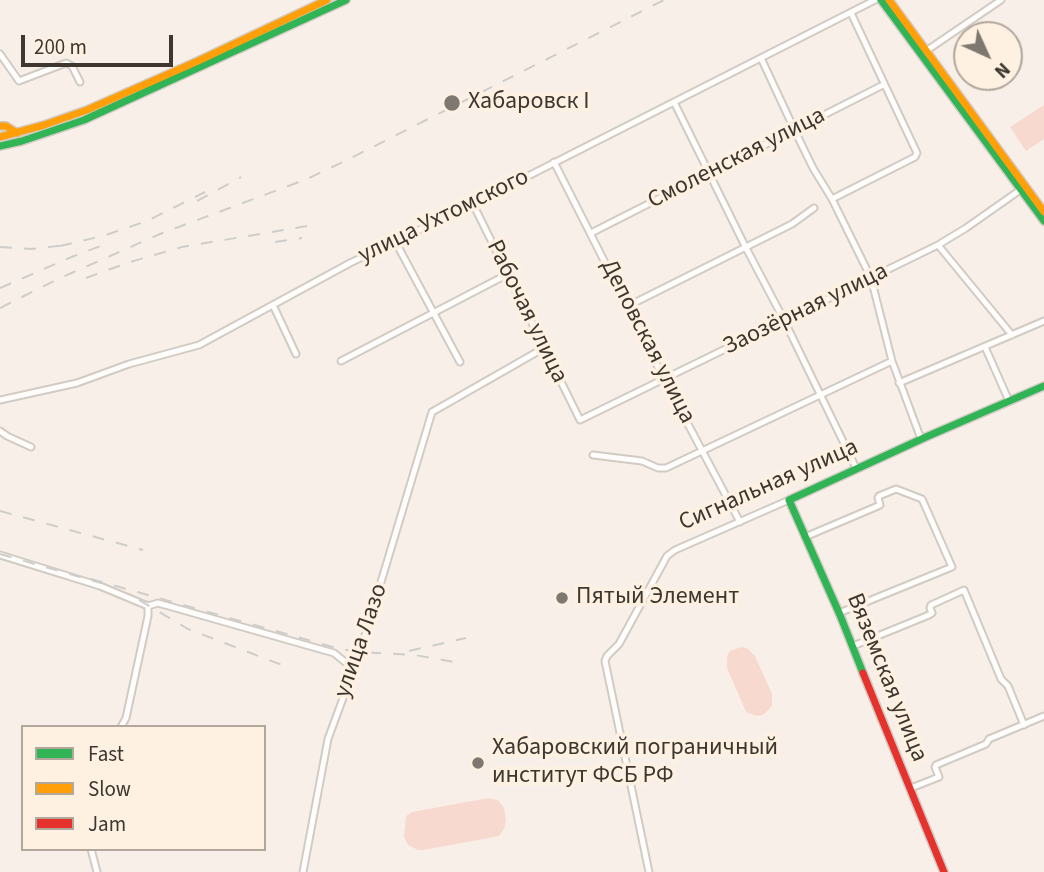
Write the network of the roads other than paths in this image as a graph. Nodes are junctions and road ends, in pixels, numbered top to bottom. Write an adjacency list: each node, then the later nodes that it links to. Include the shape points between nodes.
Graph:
1 (327, 0): 16 (main road, via 88,110)
2 (346, 0): 18 (main road, via 90,117)
3 (875, 0): 7 (street, улица Ухтомского)
4 (881, 0): 8 (main road)
5 (889, 0): 8 (main road)
6 (1002, 0): 8 (street)
7 (850, 13): 10 (street, улица Ухтомского); 12 (street)
8 (924, 52): 21 (main road)
9 (0, 54): 11 (street, via 19,81 66,63)
10 (761, 58): 13 (street, улица Ухтомского); 15 (street)
11 (80, 82)
12 (883, 85): 15 (street, Смоленская улица); 22 (street, via 915,157)
13 (674, 102): 19 (street, улица Ухтомского); 20 (street)
14 (0, 126): 16 (main road)
15 (794, 131): 20 (street, Смоленская улица); 22 (street)
16 (18, 133): 17 (main road)
17 (0, 137)
18 (0, 146)
19 (554, 162): 23 (street, улица Ухтомского); 27 (street, Деповская улица)
20 (710, 174): 27 (street, Смоленская улица); 30 (street)
21 (1023, 188): 25 (main road); 26 (main road); 29 (street, Заозёрная улица)
22 (832, 199): 32 (street)
23 (473, 204): 28 (street, улица Ухтомского); 31 (street, Рабочая улица)
24 (814, 208): 30 (street)
25 (1044, 212)
26 (1044, 221)
27 (591, 233): 34 (street, Деповская улица)
28 (395, 241): 33 (street, улица Ухтомского); 35 (street)
29 (939, 245): 32 (street, Заозёрная улица); 38 (street)
30 (745, 246): 34 (street); 36 (street)
31 (508, 274): 35 (street); 40 (street, Рабочая улица)
32 (871, 278): 36 (street, Заозёрная улица); 43 (street)
33 (273, 305): 41 (street); 49 (street, улица Ухтомского, via 199,345 78,383)
34 (628, 306): 45 (street, Деповская улица)
35 (433, 312): 42 (street); 44 (street)
36 (784, 320): 45 (street, Заозёрная улица); 48 (street)
37 (1044, 321): 38 (street)
38 (1012, 335): 39 (street)
39 (985, 347): 46 (street); 50 (street)
40 (544, 348): 51 (street, Рабочая улица); 65 (street, улица Лазо, via 432,412)
41 (296, 354)
42 (341, 360)
43 (892, 361): 46 (street); 48 (street)
44 (460, 362)
45 (664, 379): 51 (street, Заозёрная улица); 55 (street, Деповская улица)
46 (899, 383): 53 (street)
47 (1044, 386): 50 (main road, Сигнальная улица)
48 (821, 395): 55 (street); 57 (street)
49 (0, 400)
50 (1009, 401): 53 (main road, Сигнальная улица)
51 (580, 420)
52 (0, 431): 54 (street)
53 (921, 439): 57 (main road, Сигнальная улица)
54 (31, 447)
55 (704, 452): 56 (street, via 666,468); 59 (street, Деповская улица)
56 (593, 455)
57 (856, 468): 58 (main road, Сигнальная улица)
58 (789, 500): 59 (street, Сигнальная улица); 60 (main road, Вяземская улица)
59 (740, 522): 73 (street, Сигнальная улица, via 667,556 605,661)
60 (806, 537): 63 (main road, Вяземская улица); 63 (street, via 880,505 878,496 896,489 922,499 952,568)
61 (0, 555): 62 (street)
62 (148, 606): 65 (street, via 158,603 334,653); 68 (street)
63 (839, 613): 64 (main road, Вяземская улица)
64 (853, 646): 67 (street, via 931,614 931,605 964,590); 69 (main road, Вяземская улица)
65 (354, 665): 72 (street, улица Лазо, via 328,739)
66 (1044, 716): 67 (street)
67 (1024, 724): 69 (street, via 936,765 939,777)
68 (122, 725)
69 (911, 788): 74 (main road, Вяземская улица)
70 (92, 851): 71 (street)
71 (97, 872)
72 (303, 872)
73 (649, 872)
74 (944, 872)

